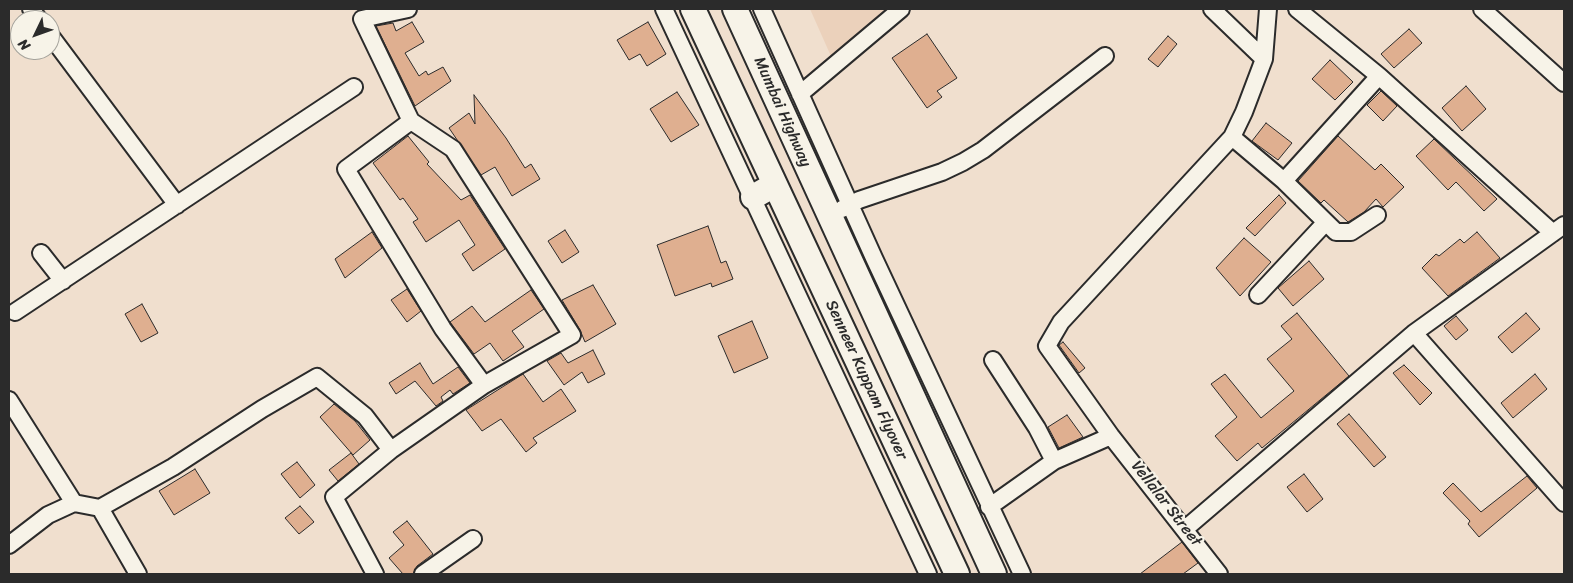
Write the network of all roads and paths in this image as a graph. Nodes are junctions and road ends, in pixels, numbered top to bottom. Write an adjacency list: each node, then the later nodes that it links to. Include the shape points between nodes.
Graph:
1 (408, 9): 11 (street)
2 (664, 9): 23 (street)
3 (693, 9): 22 (highway)
4 (736, 9): 27 (highway, Mumbai Highway)
5 (762, 9): 18 (street)
6 (901, 9): 18 (street)
7 (1212, 9): 14 (street)
8 (1268, 9): 14 (street)
9 (1297, 9): 15 (street)
10 (1482, 9): 16 (street)
11 (359, 14): 19 (street)
12 (60, 48): 24 (street)
13 (1105, 56): 25 (street, via 963,162)
14 (1264, 59): 20 (street)
15 (1379, 76): 21 (street); 29 (street)
16 (1562, 78)
17 (354, 87): 24 (street)
18 (800, 94): 25 (street)
19 (411, 121): 36 (street, via 346,169 443,329); 36 (street, via 454,149 572,335)
20 (1232, 137): 21 (street); 38 (street, Vellalar Street, via 1060,322 1048,346)
21 (1284, 181): 28 (street)
22 (774, 185): 23 (highway); 52 (highway, Senneer Kuppam Flyover)
23 (753, 197): 51 (street)
24 (177, 205): 31 (street)
25 (850, 205): 27 (street); 43 (street)
26 (1377, 215): 28 (street, via 1345,234 1336,232)
27 (829, 216): 53 (highway)
28 (1326, 222): 32 (street)
29 (1559, 229): 34 (street)
30 (41, 253): 31 (street)
31 (63, 281): 33 (street)
32 (1258, 295)
33 (15, 312)
34 (1414, 333): 42 (street); 45 (street)
35 (993, 360): 40 (street, via 1037,428)
36 (484, 385): 39 (street)
37 (11, 409): 41 (street)
38 (1111, 436): 40 (street); 45 (street, Vellalar Street)
39 (391, 450): 44 (street, via 365,416 317,377); 49 (street, via 334,497)
40 (1054, 461): 43 (street)
41 (74, 503): 44 (street); 47 (street, via 48,515)
42 (1564, 503)
43 (990, 507): 54 (street)
44 (100, 508): 48 (street)
45 (1185, 530): 55 (street, Vellalar Street)
46 (473, 538): 50 (street)
47 (9, 545)
48 (138, 574)
49 (375, 574)
50 (423, 574)
51 (928, 574)
52 (957, 574)
53 (994, 574)
54 (1022, 574)
55 (1219, 574)

